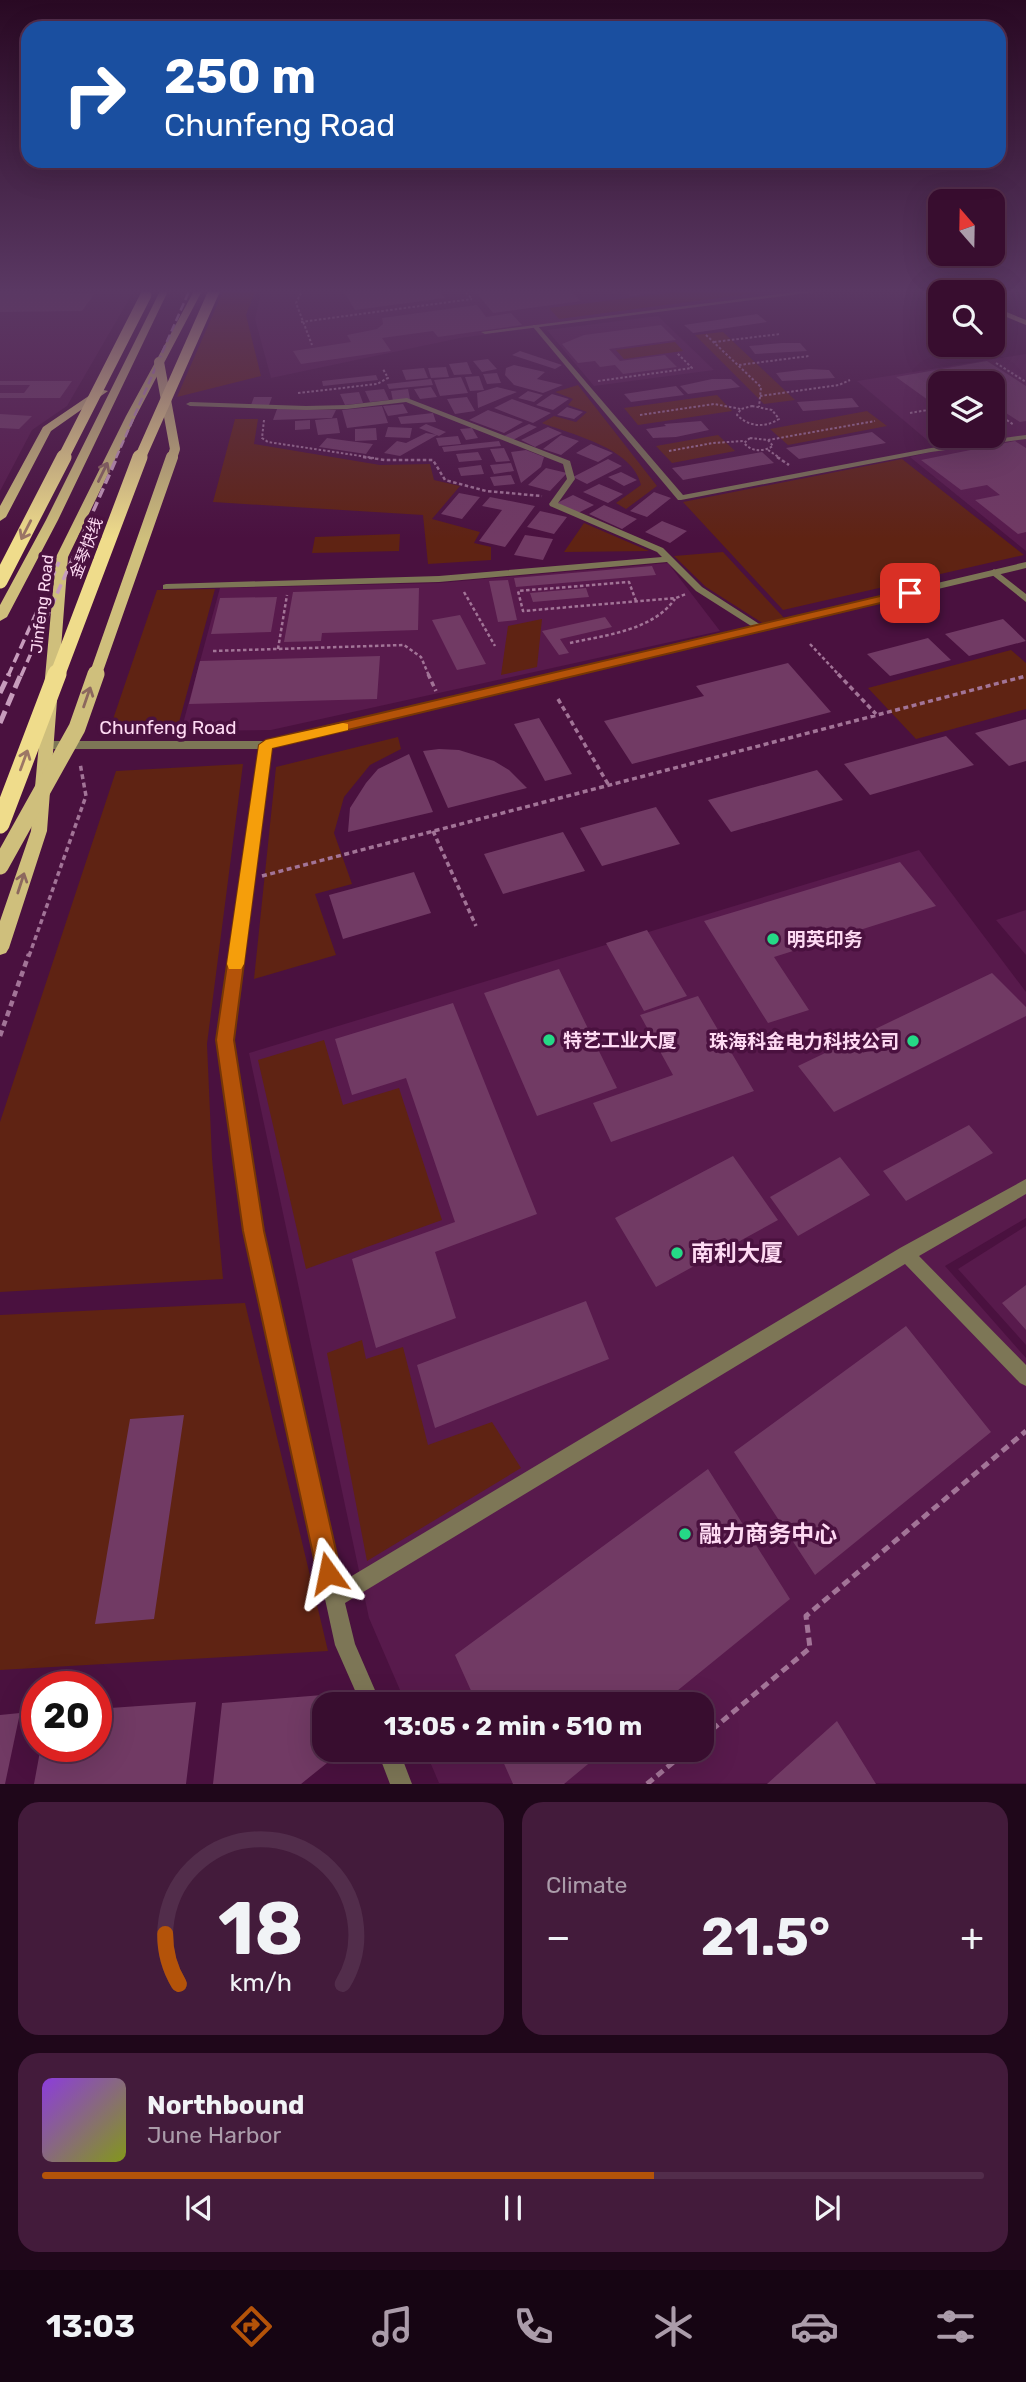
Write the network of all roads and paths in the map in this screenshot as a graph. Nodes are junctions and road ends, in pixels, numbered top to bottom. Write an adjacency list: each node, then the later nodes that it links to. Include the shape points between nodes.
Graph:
1 (107, 372): 39 (highway, one-way to 39, bridge)
2 (123, 372): 11 (main road, Jinfeng Road)
3 (154, 372): 57 (main road, Jinfeng Road, one-way to 3, via 62,557)
4 (161, 372): 62 (main road, one-way to 4, bridge, via 77,728 175,449)
5 (178, 372): 60 (highway, 金琴快线, one-way to 5, bridge, via 142,452)
6 (384, 372): 15 (path, via 387,378 377,384)
7 (576, 372): 14 (lane)
8 (662, 372): 14 (path)
9 (746, 372): 16 (path, via 761,387)
10 (1011, 372): 13 (path)
11 (120, 379): 34 (main road, bridge, via 47,429); 46 (main road, Jinfeng Road)
12 (850, 380): 16 (path)
13 (1026, 382)
14 (585, 383): 32 (lane, via 681,499)
15 (293, 393)
16 (760, 396): 18 (path)
17 (190, 404): 19 (lane)
18 (759, 407): 20 (path); 20 (path, via 776,412 777,422 747,423 738,418)
19 (267, 408): 33 (path, via 262,438 268,442 385,460 433,460 446,480 473,488 520,496); 33 (lane, via 347,407 407,400 567,463 570,479)
20 (741, 409): 23 (path, via 713,404)
21 (928, 410): 22 (path)
22 (910, 413)
23 (640, 415)
24 (1005, 419): 26 (path)
25 (875, 421): 28 (path)
26 (1015, 426)
27 (1026, 437): 32 (lane)
28 (768, 440): 29 (path, via 755,437); 30 (path, via 773,446)
29 (744, 441): 30 (path, via 750,449); 31 (path)
30 (768, 450): 32 (path)
31 (669, 451)
32 (800, 475)
33 (559, 496): 35 (lane, via 553,504 660,550)
34 (0, 517)
35 (669, 559): 38 (lane); 42 (lane)
36 (1026, 565): 37 (street, Chunfeng Road)
37 (994, 572): 44 (lane); 47 (street, Chunfeng Road)
38 (455, 578): 40 (lane); 50 (path)
39 (0, 581)
40 (289, 583): 41 (lane); 51 (path)
41 (166, 587)
42 (699, 589): 43 (path); 47 (lane)
43 (676, 598): 45 (path); 48 (path, via 661,614 632,628)
44 (1026, 599)
45 (636, 601): 45 (path, via 629,582 518,591 523,611)
46 (0, 617)
47 (762, 629): 55 (street, Chunfeng Road)
48 (570, 643)
49 (810, 644): 56 (path)
50 (495, 646)
51 (278, 649): 52 (path); 55 (path, via 404,645 421,657)
52 (213, 651)
53 (1026, 676): 56 (path)
54 (558, 699): 59 (path)
55 (443, 704): 58 (street, Chunfeng Road)
56 (877, 715): 59 (path)
57 (45, 745): 58 (street, Chunfeng Road); 65 (main road, Jinfeng Road, one-way to 57, via 38,831)
58 (266, 745): 63 (lane)
59 (609, 785): 61 (path)
60 (0, 824)
61 (433, 831): 63 (path); 64 (path)
62 (0, 866)
63 (247, 880): 70 (lane, via 225,1040 253,1231)
64 (475, 926)
65 (0, 947)
66 (1026, 1186): 67 (lane)
67 (906, 1254): 68 (lane); 70 (lane)
68 (1026, 1377)
69 (1026, 1431): 72 (path, via 806,1616 810,1648)
70 (334, 1598): 71 (lane, via 345,1645)
71 (366, 1692)
72 (714, 1728)
73 (393, 1762): 75 (lane)
74 (673, 1762): 76 (path)
75 (401, 1783)
76 (647, 1783)

